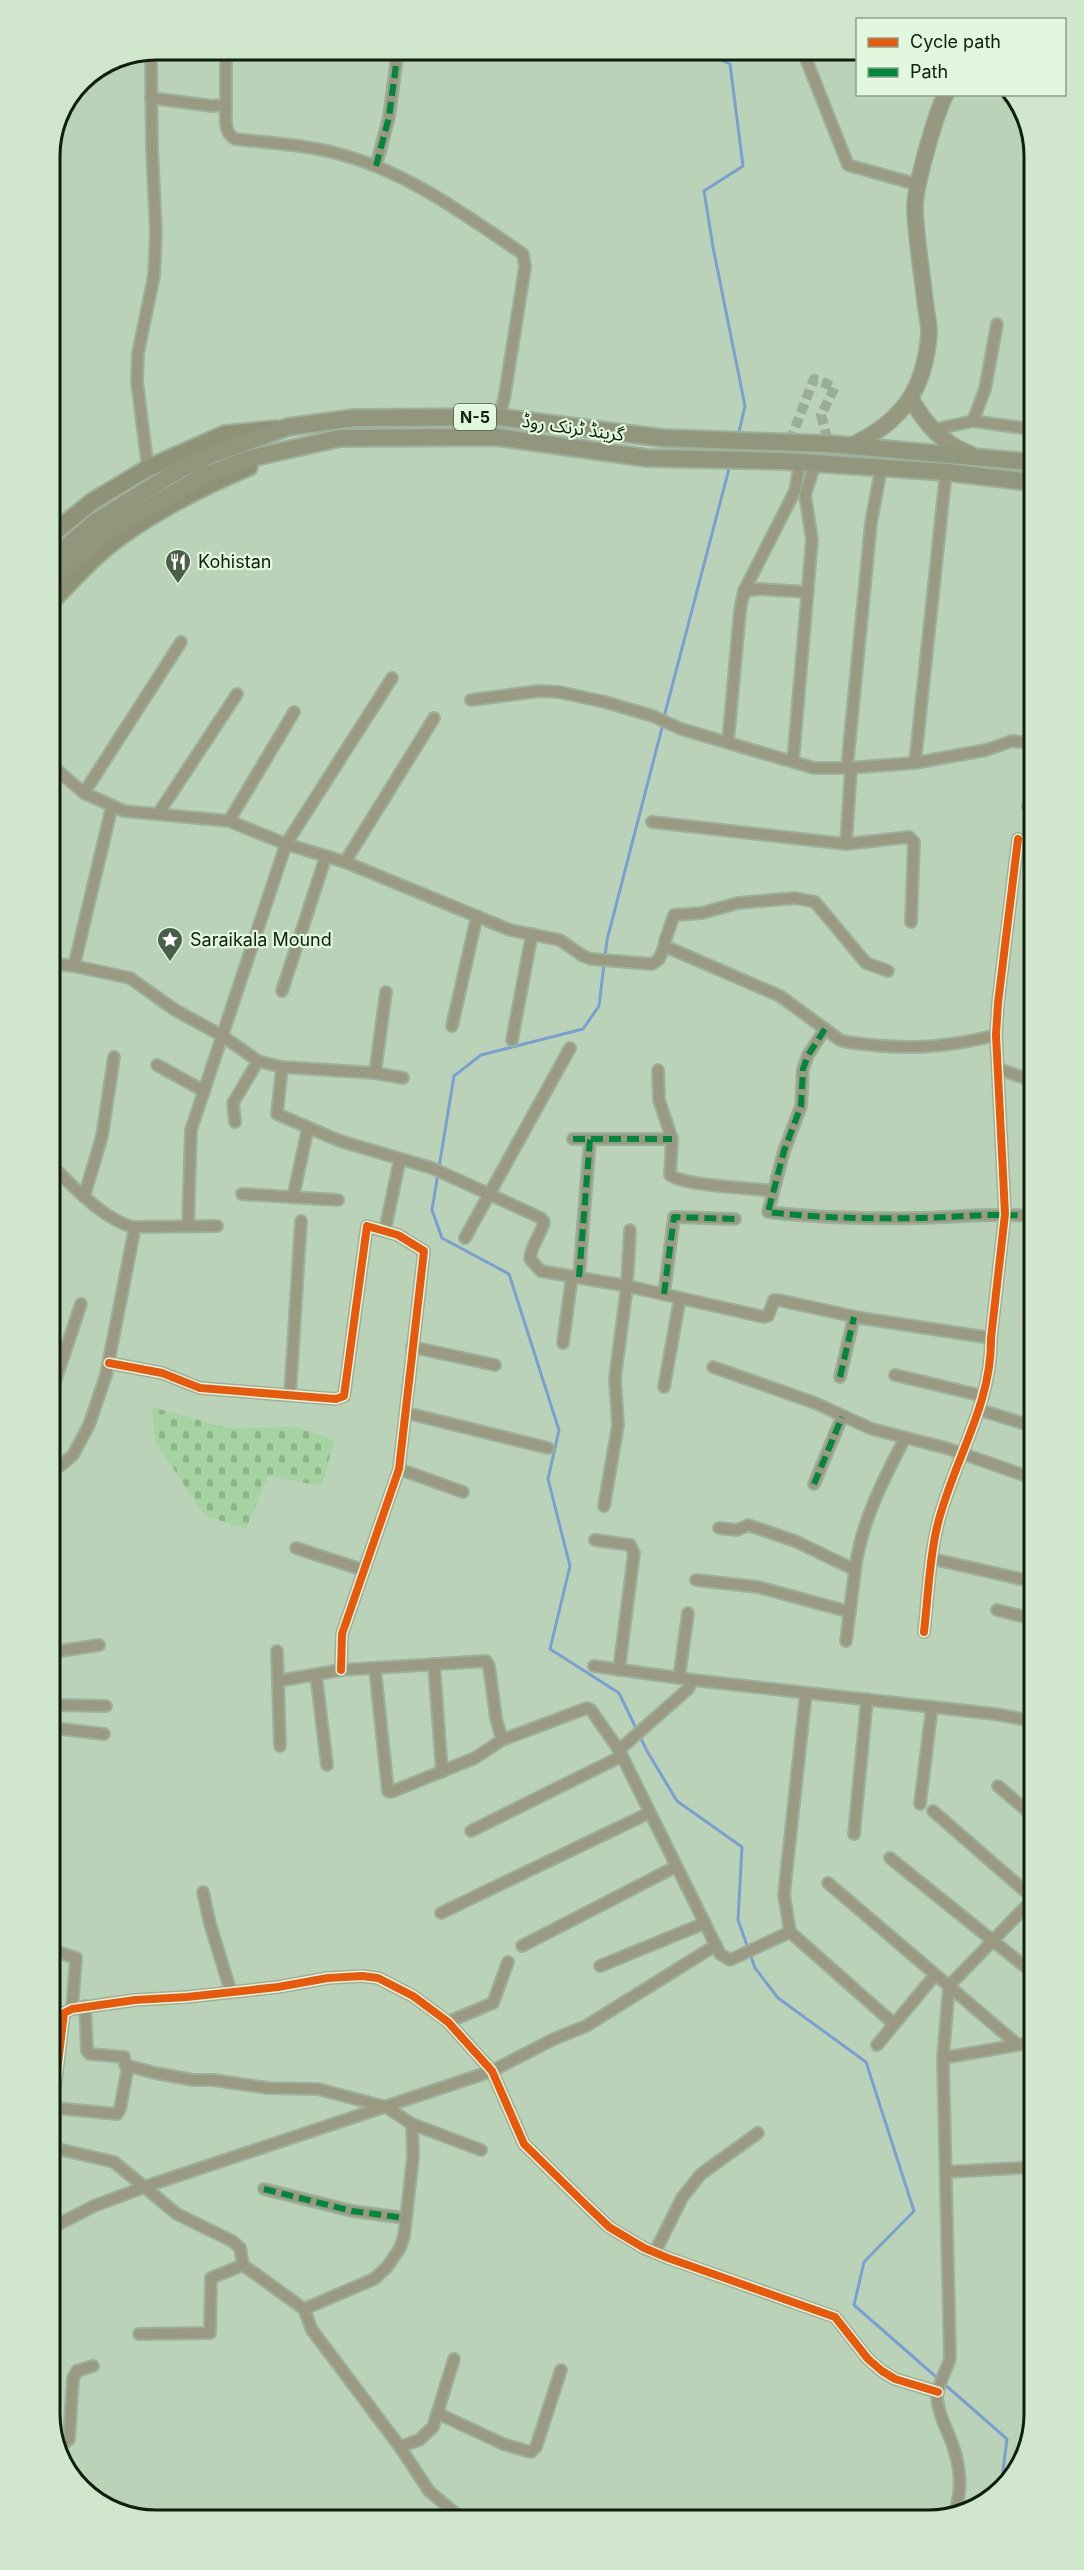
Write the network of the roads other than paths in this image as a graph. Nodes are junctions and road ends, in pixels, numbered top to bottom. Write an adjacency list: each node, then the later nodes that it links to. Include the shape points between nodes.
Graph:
1 (226, 60): 7 (street)
2 (397, 60): 8 (street, via 389,117)
3 (806, 60): 9 (street, via 848,165)
4 (151, 61): 6 (street)
5 (945, 96): 9 (main road)
6 (151, 98): 7 (street); 23 (street, via 154,276 138,353 137,382)
7 (226, 105): 8 (street, via 227,129 235,139 338,153)
8 (376, 166): 12 (street, via 413,182 523,254 525,267)
9 (919, 185): 11 (main road, via 915,207 929,331 923,366)
10 (997, 324): 13 (street, via 985,389)
11 (911, 399): 16 (main road); 18 (main road, via 884,427)
12 (498, 417): 14 (highway, گرینڈ ٹرنک روڈ / N-5, via 354,418); 17 (highway); 18 (highway, گرینڈ ٹرنک روڈ / N-5, via 662,438)
13 (973, 421): 15 (street); 16 (street)
14 (288, 427): 23 (main road, گرینڈ ٹرنک روڈ / N-5, via 225,434); 28 (highway, via 179,470 95,522)
15 (1024, 428)
16 (932, 430): 20 (main road, via 955,448)
17 (496, 437): 19 (highway, گرینڈ ٹرنک روڈ / N-5, via 340,438); 22 (highway, گرینڈ ٹرنک روڈ / N-5, via 665,459)
18 (850, 446): 20 (highway, گرینڈ ٹرنک روڈ / N-5)
19 (291, 448): 29 (highway, via 203,476 109,531); 32 (main road, گرینڈ ٹرنک روڈ / N-5, via 219,480 130,530)
20 (975, 457): 21 (highway, گرینڈ ٹرنک روڈ / N-5)
21 (1024, 461)
22 (799, 462): 24 (highway, گرینڈ ٹرنک روڈ / N-5); 30 (street, via 795,491); 31 (street, via 812,540)
23 (148, 468): 27 (main road, گرینڈ ٹرنک روڈ / N-5, via 93,501)
24 (881, 469): 25 (highway, گرینڈ ٹرنک روڈ / N-5); 43 (street, via 870,523)
25 (946, 472): 26 (highway, گرینڈ ٹرنک روڈ / N-5); 42 (street)
26 (1024, 481)
27 (60, 527)
28 (60, 552)
29 (60, 572)
30 (744, 591): 31 (street); 39 (street)
31 (808, 592): 41 (street)
32 (60, 593)
33 (181, 642): 45 (street)
34 (392, 678): 51 (street)
35 (237, 694): 47 (street)
36 (471, 700): 39 (street, via 559,692 653,716 681,729)
37 (294, 712): 48 (street)
38 (434, 718): 54 (street)
39 (728, 742): 41 (street)
40 (1024, 742): 42 (street, via 1012,741 986,750)
41 (793, 761): 43 (street, via 814,768)
42 (915, 763): 43 (street)
43 (849, 768): 52 (street)
44 (60, 773): 45 (street)
45 (84, 794): 46 (street)
46 (112, 806): 47 (street); 60 (street)
47 (158, 814): 48 (street)
48 (229, 821): 51 (street)
49 (652, 822): 52 (street)
50 (1018, 839): 67 (street)
51 (286, 844): 53 (street); 66 (street)
52 (846, 844): 56 (street, via 909,837 914,842)
53 (326, 856): 54 (street); 62 (street)
54 (345, 862): 55 (street)
55 (477, 916): 57 (street, via 510,930); 64 (street)
56 (911, 922)
57 (532, 934): 58 (street, via 560,940 591,959 642,964 659,959); 68 (street)
58 (665, 945): 61 (street, via 674,915 795,898 815,902 866,963); 65 (street, via 780,996)
59 (60, 965): 60 (street)
60 (74, 966): 66 (street, via 130,978 175,1010)
61 (888, 970)
62 (282, 992)
63 (386, 992): 76 (street)
64 (452, 1026)
65 (825, 1029): 67 (street, via 847,1042 916,1048); 87 (street, via 803,1069 801,1106)
66 (221, 1035): 71 (street); 79 (street)
67 (996, 1035): 74 (street)
68 (512, 1040)
69 (570, 1048): 88 (street)
70 (114, 1057): 90 (street, via 102,1136)
71 (258, 1061): 73 (street); 80 (street, via 233,1103)
72 (157, 1065): 79 (street)
73 (282, 1067): 76 (street); 81 (street, via 277,1114)
74 (998, 1069): 78 (street); 93 (street)
75 (658, 1070): 84 (street, via 659,1100)
76 (375, 1073): 77 (street)
77 (403, 1078)
78 (1024, 1078)
79 (204, 1091): 97 (street, via 191,1130)
80 (235, 1122)
81 (308, 1128): 85 (street); 91 (street)
82 (573, 1139): 83 (street)
83 (590, 1139): 84 (street); 103 (street, via 587,1199)
84 (672, 1139): 87 (street, via 673,1177)
85 (400, 1159): 88 (street, via 446,1173); 100 (street)
86 (60, 1174): 90 (street)
87 (772, 1191): 93 (street, via 768,1212 822,1218)
88 (488, 1193): 102 (street); 103 (street, via 544,1222 531,1251 534,1265 541,1271)
89 (242, 1194): 91 (street)
90 (84, 1197): 99 (street, via 122,1224)
91 (293, 1197): 92 (street)
92 (338, 1200)
93 (1005, 1214): 94 (street); 109 (street)
94 (1024, 1215)
95 (735, 1219): 105 (street, via 674,1217)
96 (301, 1221): 119 (street)
97 (188, 1226): 98 (street); 99 (street)
98 (217, 1226)
99 (135, 1227): 112 (street)
100 (385, 1230): 111 (street, via 424,1251); 119 (street, via 367,1226 364,1230 344,1396 336,1399)
101 (630, 1230): 104 (street)
102 (465, 1238)
103 (576, 1277): 104 (street); 110 (street)
104 (627, 1286): 105 (street); 133 (street, via 615,1378 618,1425)
105 (664, 1294): 106 (street)
106 (680, 1298): 108 (street, via 764,1317 774,1300 778,1300); 118 (street)
107 (81, 1304): 114 (street)
108 (854, 1317): 109 (street); 117 (street)
109 (991, 1338): 120 (street)
110 (563, 1343)
111 (412, 1347): 113 (street); 122 (street)
112 (109, 1362): 119 (street, via 162,1373 200,1388); 128 (street, via 89,1425 74,1455)
113 (495, 1365)
114 (60, 1367)
115 (713, 1367): 123 (street, via 815,1403)
116 (895, 1375): 120 (street)
117 (840, 1377)
118 (664, 1387)
119 (290, 1395)
120 (983, 1396): 121 (street)
121 (980, 1410): 124 (street); 127 (street)
122 (407, 1413): 126 (street); 129 (street)
123 (842, 1417): 125 (street); 131 (street)
124 (1024, 1424)
125 (905, 1438): 127 (street); 139 (street, via 869,1517)
126 (548, 1448)
127 (962, 1454): 130 (street); 137 (street, via 937,1527)
128 (60, 1466)
129 (399, 1469): 132 (street); 138 (street)
130 (1024, 1472)
131 (814, 1484)
132 (463, 1492)
133 (604, 1506)
134 (719, 1528): 139 (street, via 737,1530 748,1525 795,1541)
135 (595, 1540): 154 (street, via 630,1545 634,1553)
136 (296, 1548): 138 (street)
137 (933, 1559): 141 (street); 146 (street)
138 (363, 1570): 155 (street, via 342,1634)
139 (855, 1570): 143 (street)
140 (696, 1580): 143 (street, via 758,1587)
141 (1024, 1580)
142 (997, 1610): 145 (street)
143 (850, 1612): 147 (street)
144 (688, 1613): 157 (street)
145 (1024, 1616)
146 (924, 1632)
147 (846, 1641)
148 (99, 1645): 149 (street)
149 (60, 1651)
150 (277, 1651): 159 (street)
151 (434, 1664): 153 (street); 168 (street, via 486,1661); 172 (street)
152 (594, 1666): 154 (street)
153 (375, 1669): 155 (street); 172 (street, via 388,1791)
154 (619, 1670): 157 (street)
155 (341, 1671): 156 (street)
156 (316, 1675): 159 (street); 171 (street)
157 (679, 1678): 158 (street)
158 (693, 1680): 160 (street); 170 (street)
159 (278, 1681): 169 (street)
160 (806, 1693): 161 (street); 188 (street, via 784,1894)
161 (867, 1699): 164 (street); 179 (street)
162 (60, 1705): 163 (street)
163 (106, 1706)
164 (932, 1707): 165 (street); 174 (street)
165 (1024, 1720)
166 (60, 1729): 167 (street)
167 (104, 1734)
168 (502, 1740): 170 (street, via 587,1708); 172 (street, via 475,1758)
169 (280, 1746)
170 (623, 1750): 177 (street); 178 (street)
171 (327, 1765)
172 (442, 1772)
173 (998, 1786): 175 (street)
174 (920, 1804)
175 (1024, 1808)
176 (933, 1811): 183 (street)
177 (649, 1813): 181 (street); 186 (street)
178 (471, 1831)
179 (854, 1834)
180 (890, 1858): 189 (street)
181 (675, 1867): 187 (street); 191 (street)
182 (828, 1883): 196 (street)
183 (1024, 1890)
184 (203, 1892): 198 (street)
185 (1024, 1907): 189 (street)
186 (441, 1913)
187 (705, 1923): 190 (street); 194 (street)
188 (786, 1934): 190 (street, via 730,1960); 202 (street)
189 (992, 1941): 195 (street); 197 (street)
190 (716, 1945): 209 (street, via 586,2026)
191 (522, 1946)
192 (60, 1953): 200 (street, via 76,1958)
193 (508, 1962): 201 (street, via 493,2004)
194 (600, 1966)
195 (1024, 1966)
196 (935, 1975): 197 (street); 202 (street)
197 (949, 1986): 203 (street); 207 (street)
198 (231, 1992): 199 (street); 201 (street, via 328,1978 378,1978 413,1996)
199 (85, 2006): 200 (street); 208 (street, via 88,2053 124,2056 124,2064)
200 (72, 2009): 206 (street, via 64,2013)
201 (448, 2022): 209 (street)
202 (894, 2024): 205 (street)
203 (1024, 2042)
204 (1024, 2044): 207 (street)
205 (877, 2045)
206 (60, 2052)
207 (943, 2058): 217 (street)
208 (129, 2066): 210 (street, via 117,2114); 211 (street, via 193,2080 318,2089)
209 (492, 2071): 211 (street); 222 (street, via 524,2144 609,2227)
210 (60, 2102)
211 (386, 2107): 212 (street); 218 (street)
212 (412, 2124): 215 (street); 220 (street, via 413,2157)
213 (758, 2133): 222 (street, via 701,2174 682,2198)
214 (60, 2149): 218 (street, via 114,2162)
215 (481, 2150)
216 (1024, 2168): 217 (street)
217 (946, 2172): 229 (street, via 950,2358)
218 (143, 2188): 221 (street); 223 (street, via 177,2214 232,2241 240,2248)
219 (264, 2189): 220 (street, via 352,2211)
220 (405, 2218): 224 (street, via 400,2248 374,2279)
221 (60, 2223)
222 (655, 2252): 229 (street, via 836,2317 868,2360 882,2371 895,2379)
223 (243, 2265): 224 (street); 225 (street, via 211,2278 210,2333)
224 (304, 2309): 232 (street, via 312,2330)
225 (139, 2334)
226 (454, 2359): 230 (street)
227 (93, 2366): 231 (street, via 77,2371 73,2378 69,2439)
228 (561, 2370): 230 (street, via 531,2452 503,2444)
229 (938, 2390): 233 (street, via 938,2409 961,2473)
230 (437, 2413): 232 (street, via 433,2427 419,2440)
231 (65, 2443)
232 (400, 2447): 234 (street, via 429,2491)
233 (957, 2505)
234 (452, 2510)

